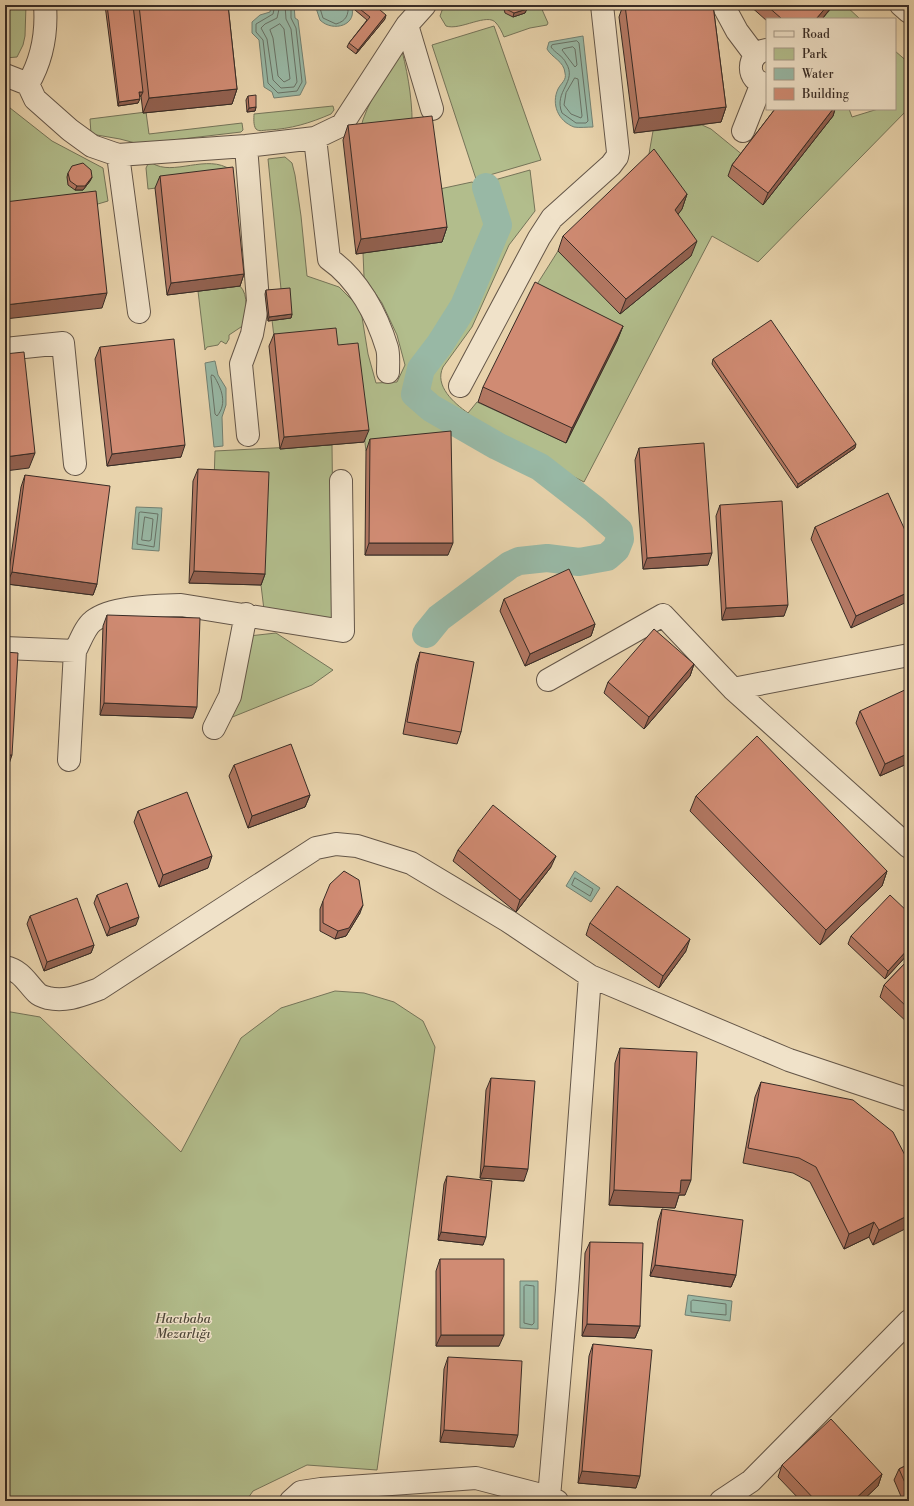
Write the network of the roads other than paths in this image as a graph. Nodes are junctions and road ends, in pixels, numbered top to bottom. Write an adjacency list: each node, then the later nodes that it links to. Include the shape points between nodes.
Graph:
1 (45, 5): 11 (street, via 43,43 36,70)
2 (425, 5): 7 (street)
3 (602, 5): 20 (street, via 617,157 552,218 538,238)
4 (723, 5): 8 (street, via 737,31)
5 (901, 5): 6 (street)
6 (909, 12)
7 (407, 25): 12 (street); 14 (street, via 342,125)
8 (761, 52): 10 (street, via 751,62 750,67 754,78)
9 (5, 75): 11 (street)
10 (765, 83): 13 (street)
11 (28, 84): 16 (street, via 35,99 70,130 92,146)
12 (432, 109)
13 (743, 131)
14 (315, 138): 15 (street); 19 (street, via 329,259 344,271 367,301 388,349)
15 (246, 146): 16 (street); 21 (street, via 258,301 254,328 242,364)
16 (118, 155): 17 (street)
17 (139, 312)
18 (5, 349): 22 (street, via 63,342)
19 (388, 372)
20 (460, 386)
21 (248, 435)
22 (75, 464)
23 (341, 481): 24 (street, via 343,631)
24 (246, 614): 26 (street, via 181,605 136,608 113,613 92,622); 30 (street, via 230,696)
25 (5, 648): 26 (street)
26 (75, 651): 31 (street)
27 (909, 655): 29 (street)
28 (548, 680): 29 (street, via 662,615)
29 (733, 689): 32 (street)
30 (214, 728)
31 (69, 760)
32 (909, 847)
33 (5, 966): 34 (street, via 26,979 38,995 54,999 70,999 99,989 316,848 336,844 357,846 411,863 508,921)
34 (590, 976): 35 (street, via 789,1060); 37 (street)
35 (909, 1100)
36 (909, 1321): 39 (street, via 751,1480)
37 (553, 1499): 38 (street, via 476,1478 300,1492)
38 (291, 1501)
39 (721, 1501)

